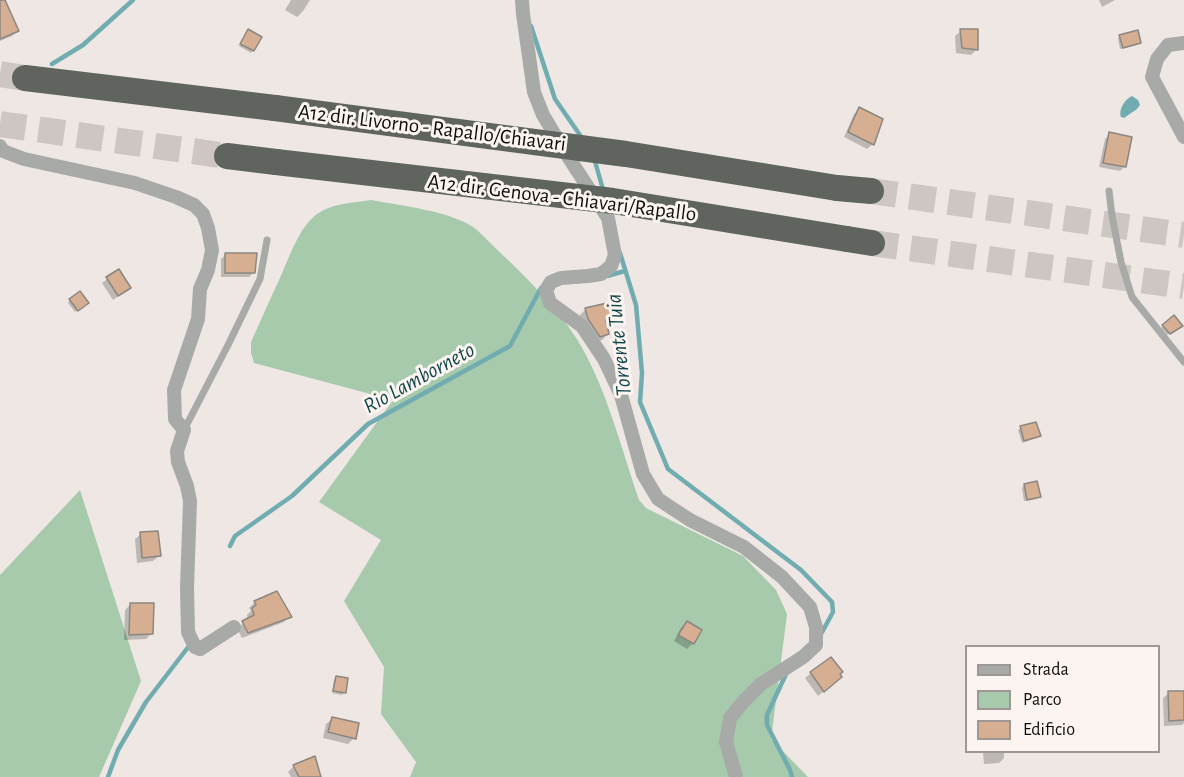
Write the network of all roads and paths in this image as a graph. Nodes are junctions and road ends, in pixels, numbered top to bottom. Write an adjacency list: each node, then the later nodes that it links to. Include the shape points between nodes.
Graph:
1 (522, 0): 14 (street, via 534,92 543,115 608,218 615,255 611,266 601,274 551,282 546,290 550,303 582,326 604,359 621,395 643,474 658,500 744,548 782,577 810,607 816,627 816,645 761,684 730,718 726,742)
2 (1184, 43): 4 (street, via 1168,45 1157,59 1152,77)
3 (25, 78): 8 (highway, A12 dir. Livorno - Rapallo/Chiavari, bridge, via 626,154)
4 (1184, 137)
5 (0, 146): 12 (street, via 24,159 146,186 176,197 203,214 212,250 200,289 198,319 174,390 174,419)
6 (227, 156): 10 (highway, A12 dir. Genova - Chiavari/Rapallo, bridge, via 614,201)
7 (1109, 190): 11 (lane, via 1121,262 1132,297)
8 (871, 192)
9 (267, 240): 12 (lane, via 260,279)
10 (859, 241)
11 (1184, 362)
12 (184, 430): 13 (street, via 177,451 190,501 188,632 200,649)
13 (234, 627)
14 (736, 777)

